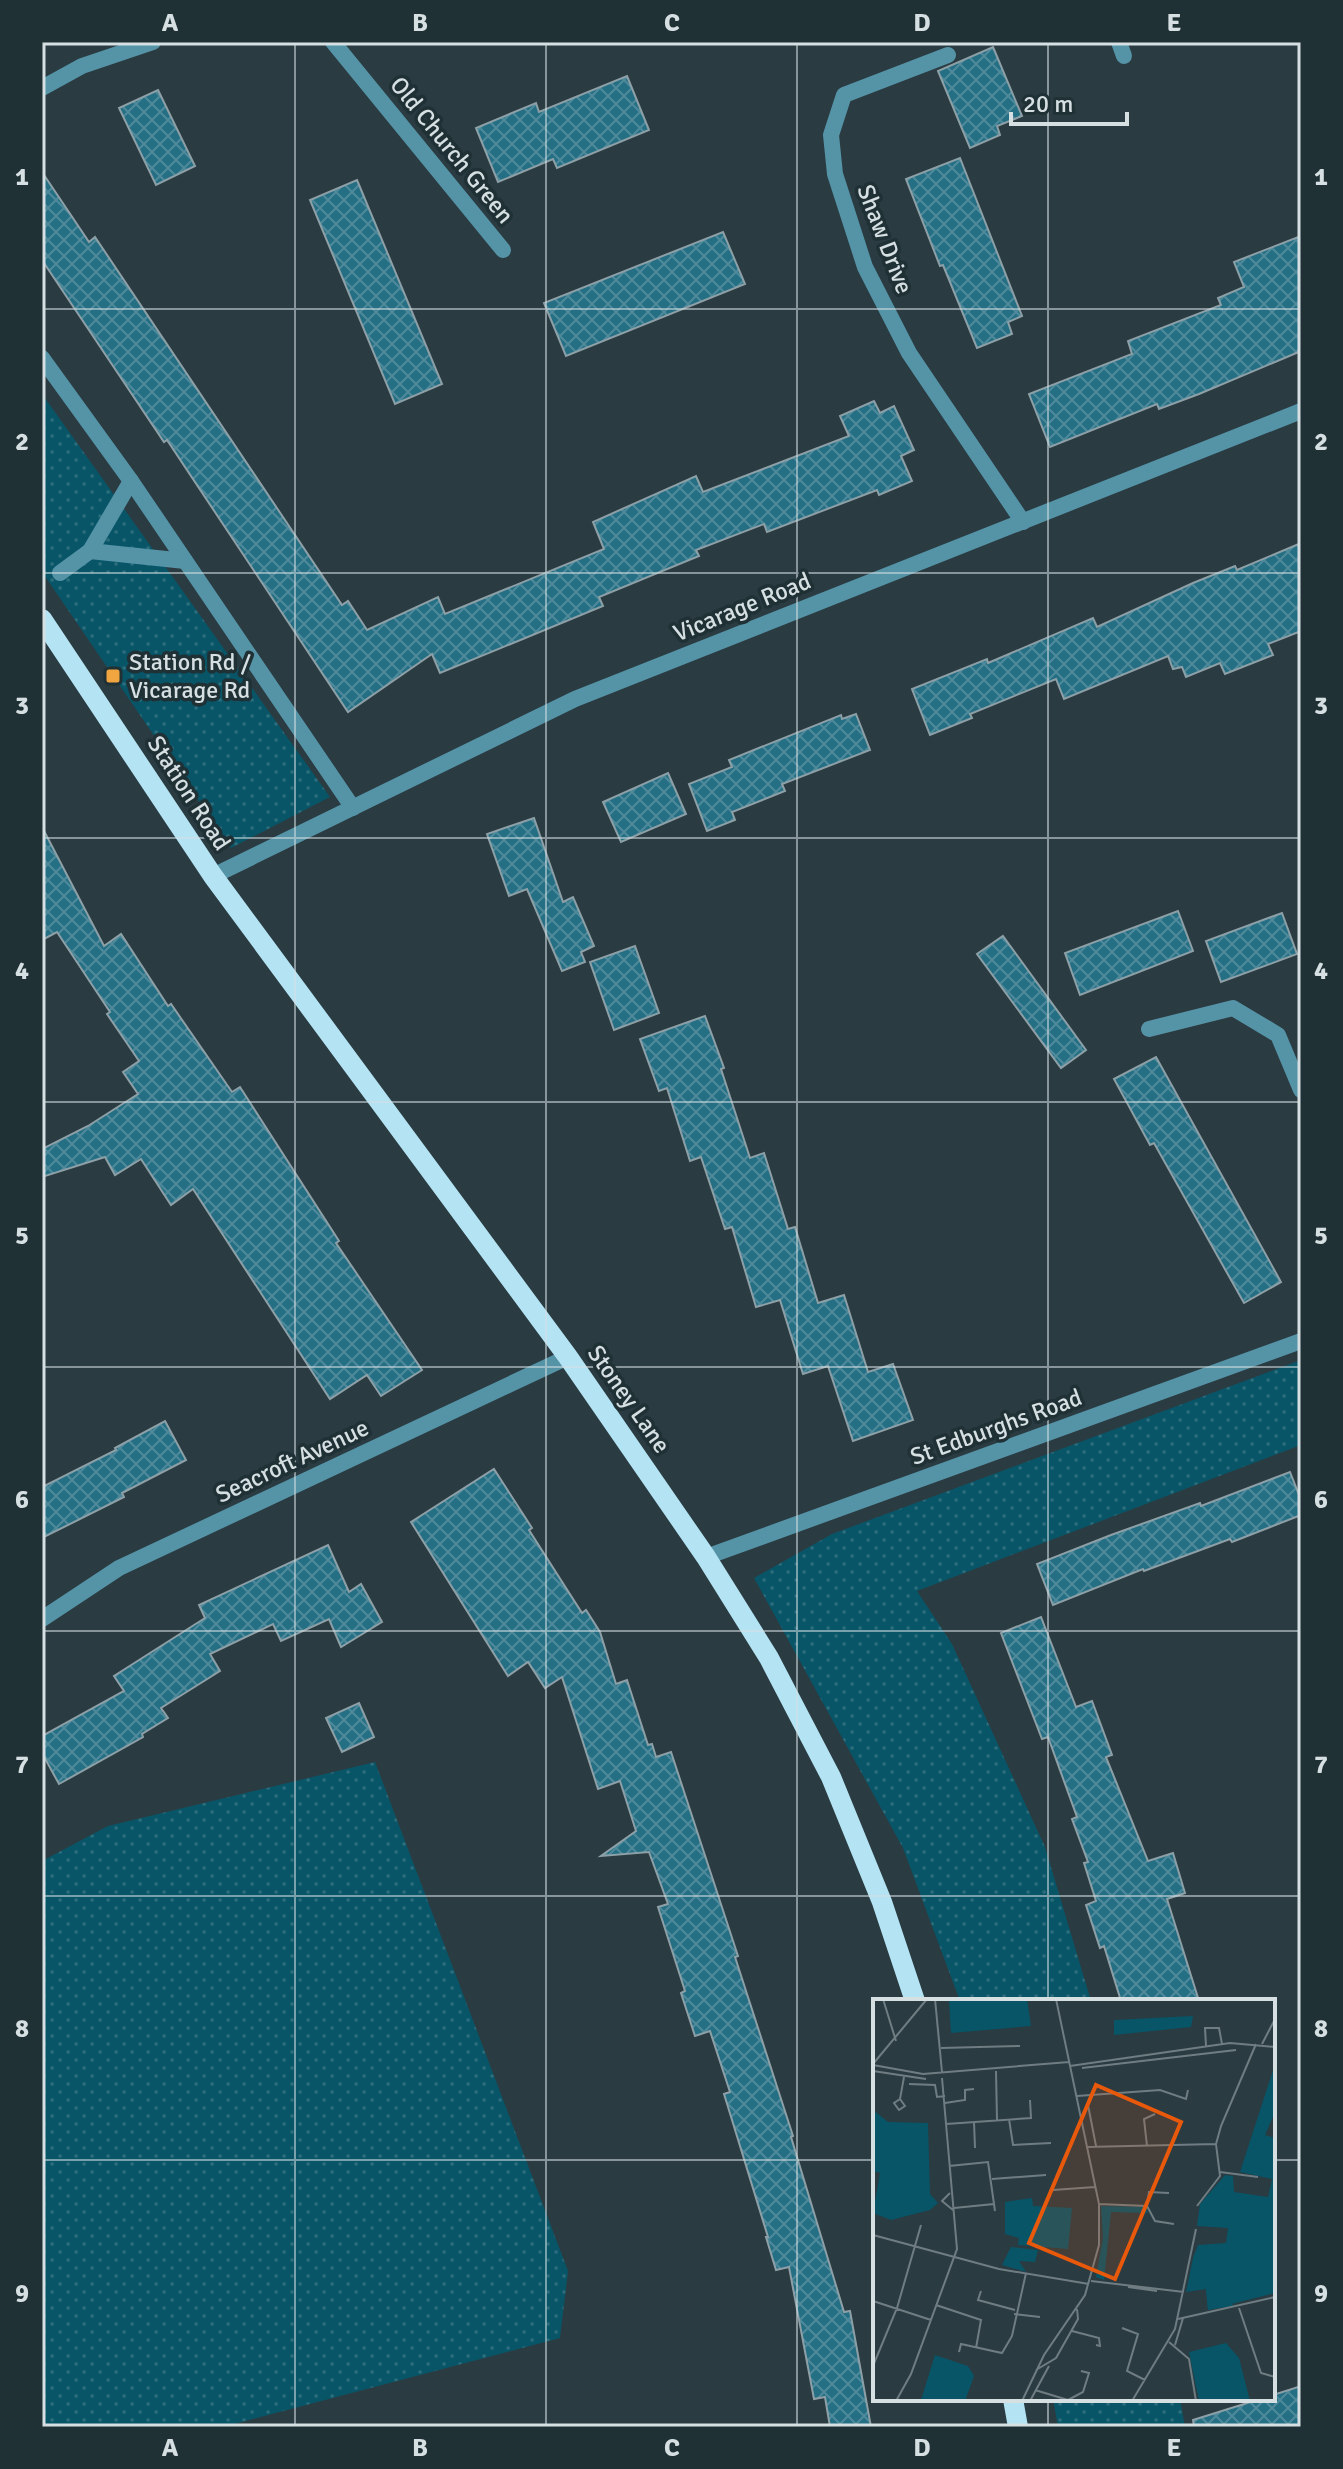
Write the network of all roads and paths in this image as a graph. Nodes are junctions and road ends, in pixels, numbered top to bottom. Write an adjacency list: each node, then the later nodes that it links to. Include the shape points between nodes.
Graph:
1 (153, 42): 4 (street, via 82,66)
2 (333, 42): 5 (street, Old Church Green)
3 (948, 55): 9 (street, Shaw Drive, via 844,95 831,135 835,174 865,267 909,353)
4 (42, 88)
5 (503, 250)
6 (42, 358): 8 (street)
7 (1301, 411): 9 (street, Vicarage Road)
8 (131, 481): 10 (street); 11 (street)
9 (1023, 522): 14 (street, Vicarage Road, via 575,699)
10 (90, 551): 11 (street); 12 (street)
11 (185, 561): 14 (street)
12 (60, 573)
13 (42, 619): 15 (main road, Station Road)
14 (353, 808): 15 (street, Vicarage Road)
15 (213, 876): 19 (main road, Stoney Lane)
16 (1149, 1029): 17 (street, via 1233,1008 1278,1035)
17 (1301, 1090)
18 (1301, 1341): 20 (street, St Edburghs Road)
19 (568, 1357): 20 (main road, Stoney Lane); 21 (street, Seacroft Avenue, via 119,1568)
20 (706, 1557): 22 (main road, Stoney Lane, via 769,1658 831,1777)
21 (42, 1619)
22 (914, 1999)
23 (1013, 2401): 24 (main road)
24 (1018, 2427)

